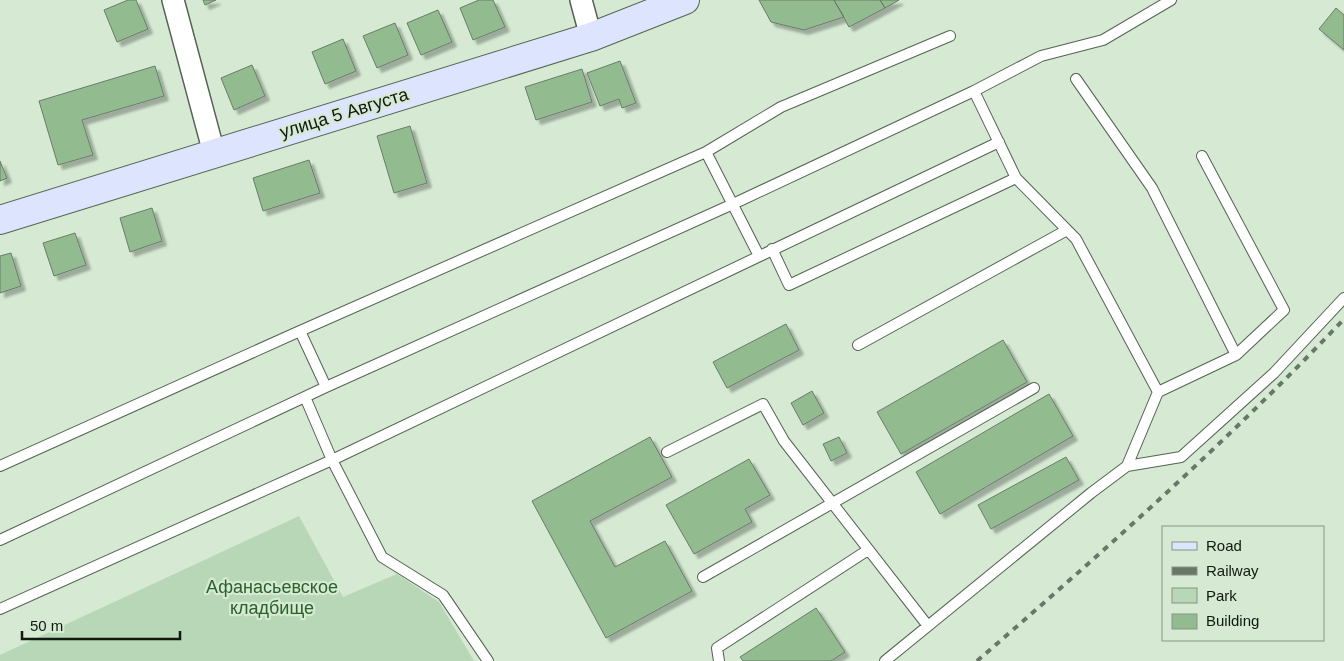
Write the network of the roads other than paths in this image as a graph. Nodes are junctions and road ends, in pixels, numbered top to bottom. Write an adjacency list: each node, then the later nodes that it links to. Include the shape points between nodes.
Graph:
1 (173, 0): 11 (street)
2 (581, 0): 5 (street)
3 (686, 0): 5 (main road, улица 5 Августа)
4 (1170, 0): 8 (lane, via 1103,40 1041,56)
5 (591, 36): 11 (main road, улица 5 Августа)
6 (950, 36): 10 (lane, via 782,107)
7 (1076, 79): 22 (lane, via 1152,188)
8 (974, 91): 9 (lane); 14 (lane)
9 (999, 142): 13 (lane); 17 (lane)
10 (706, 152): 14 (lane); 20 (lane)
11 (214, 153): 15 (main road, улица 5 Августа)
12 (1202, 156): 22 (lane, via 1284,310)
13 (1016, 178): 16 (lane); 17 (lane, via 790,285)
14 (733, 204): 18 (lane); 23 (lane)
15 (0, 220)
16 (1067, 230): 21 (lane); 25 (lane, via 1076,239)
17 (772, 249): 18 (lane)
18 (759, 256): 28 (lane)
19 (1344, 298): 30 (lane, via 1274,373 1181,457)
20 (300, 331): 23 (lane); 29 (lane)
21 (858, 345)
22 (1236, 354): 25 (lane)
23 (326, 387): 26 (lane)
24 (1034, 388): 31 (lane)
25 (1158, 392): 30 (lane)
26 (305, 397): 28 (lane); 32 (lane)
27 (667, 452): 31 (lane, via 763,404 784,441)
28 (332, 460): 35 (lane); 37 (lane, via 382,557 443,595)
29 (0, 466)
30 (1127, 466): 36 (lane)
31 (833, 504): 33 (lane); 34 (lane)
32 (0, 540)
33 (868, 550): 36 (lane); 38 (lane, via 716,648)
34 (703, 578)
35 (0, 609)
36 (928, 626): 39 (lane)
37 (488, 661)
38 (719, 661)
39 (885, 661)

